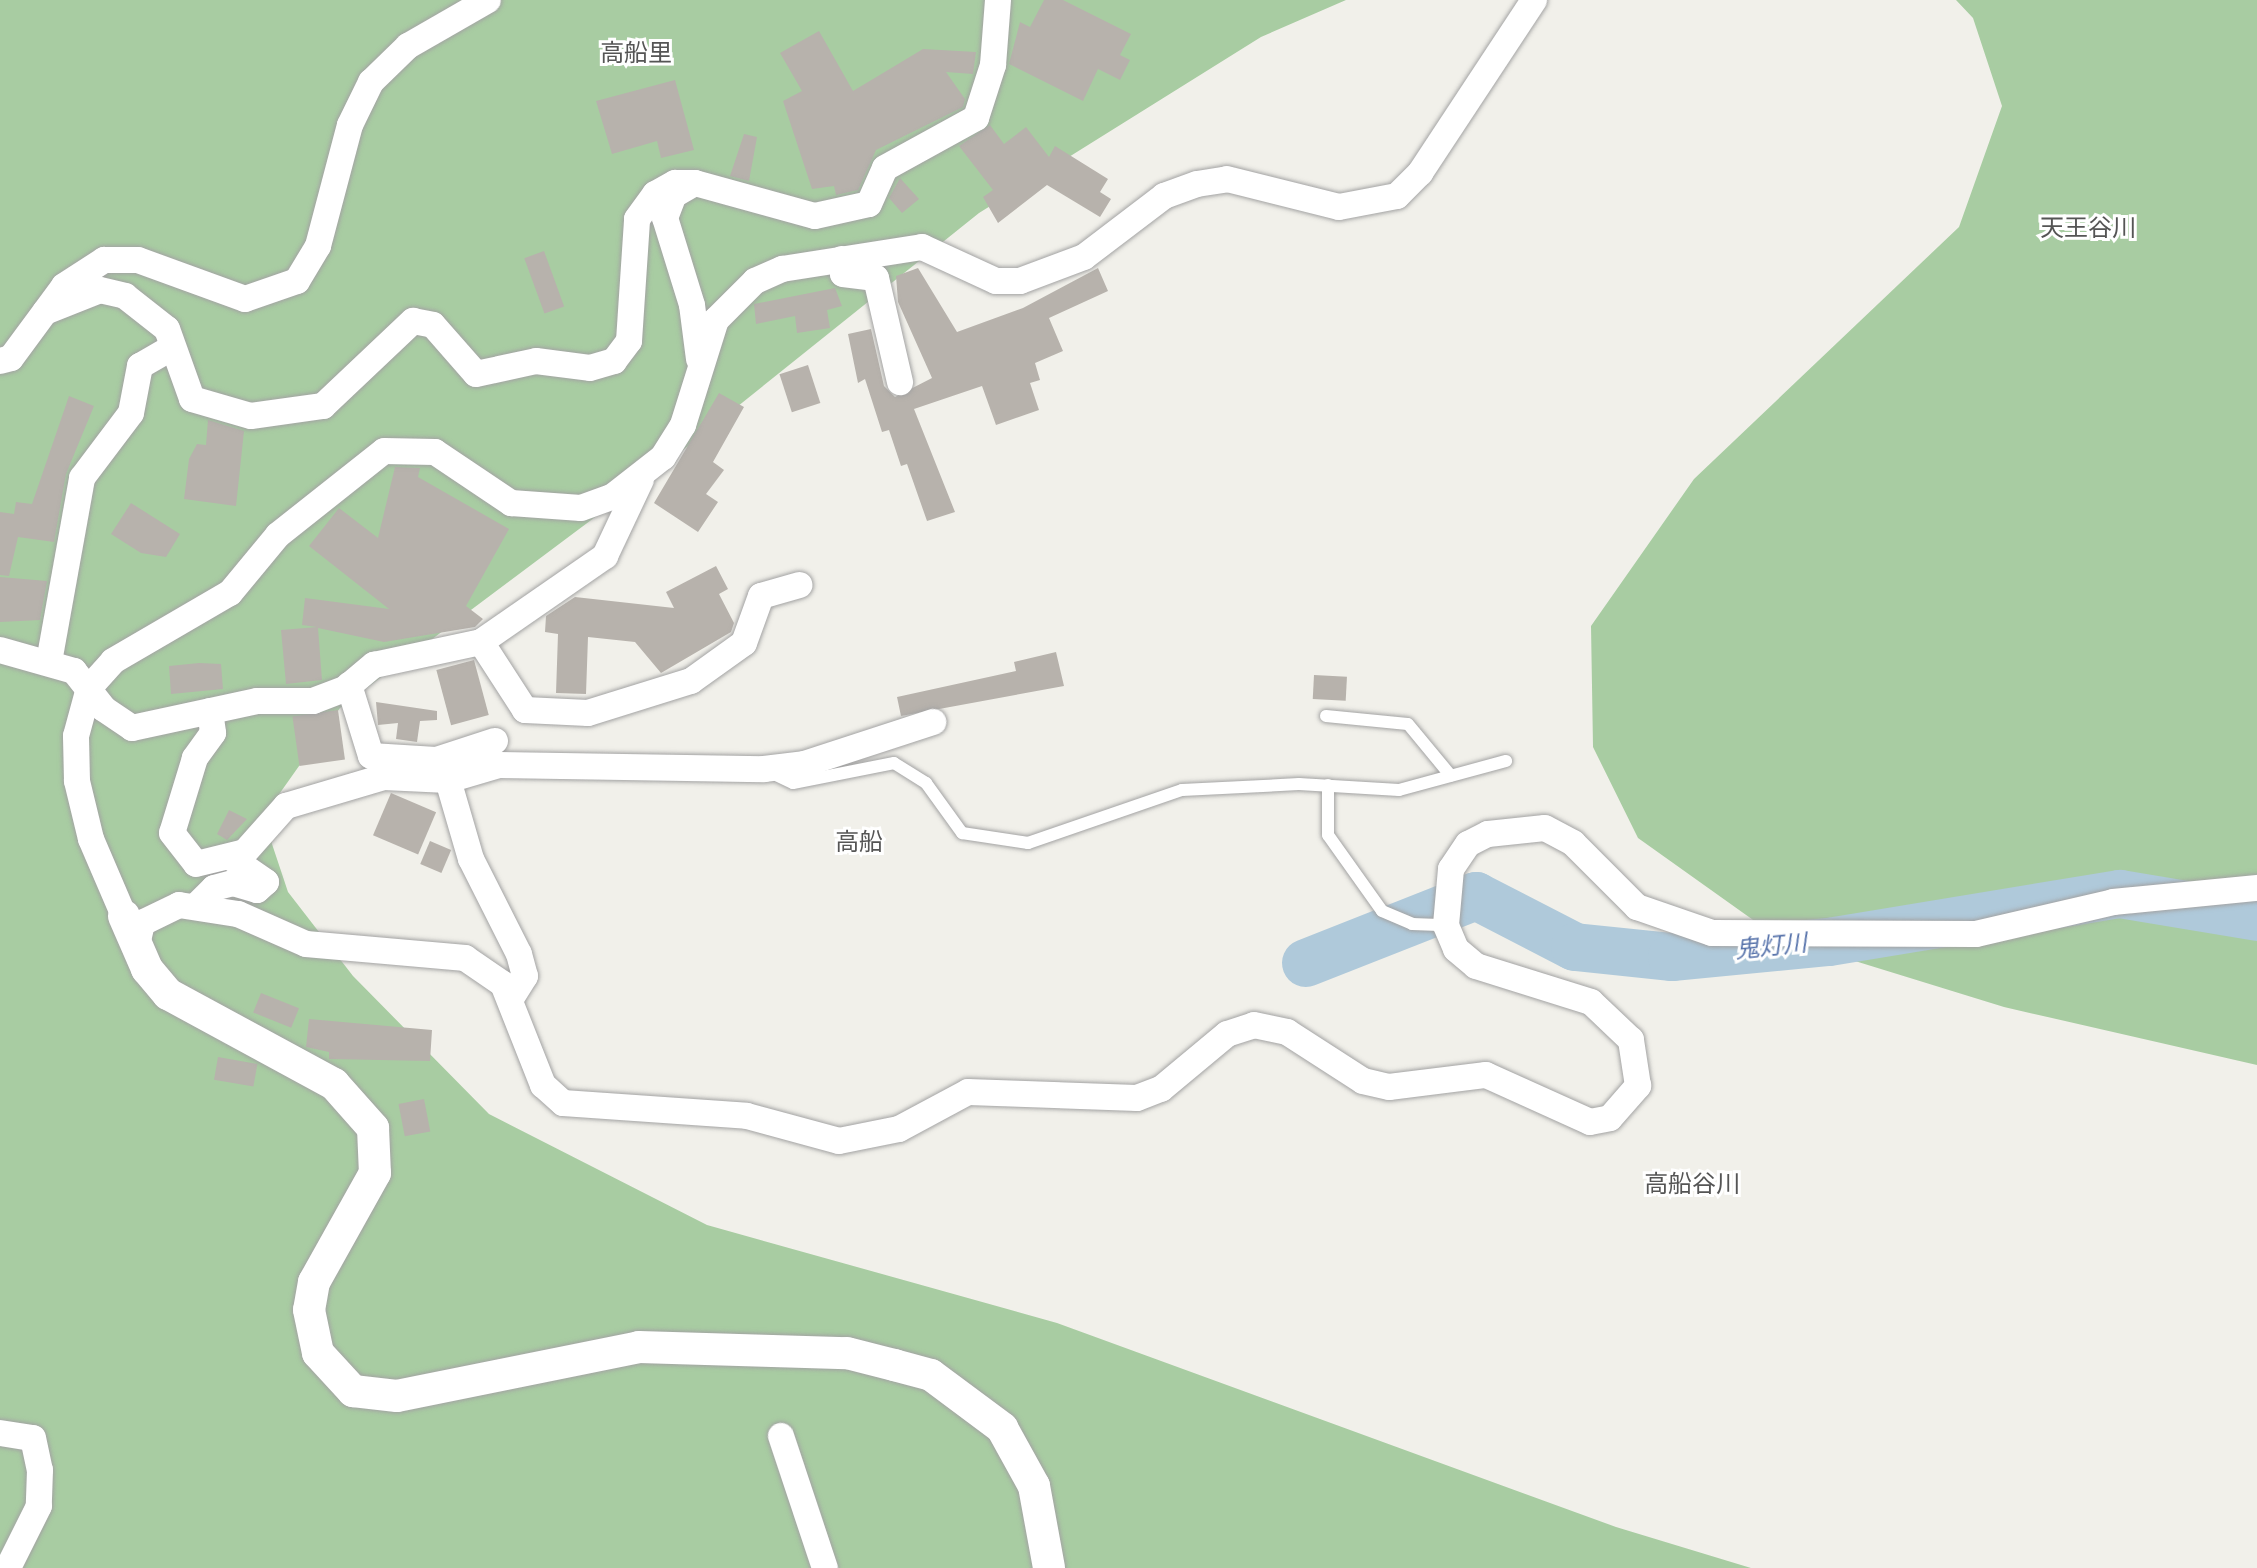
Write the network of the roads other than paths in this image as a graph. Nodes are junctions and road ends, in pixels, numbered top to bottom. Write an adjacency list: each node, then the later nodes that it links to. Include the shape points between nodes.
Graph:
1 (488, 0): 6 (street, via 408,46 371,82 350,125 318,246 297,281 245,299 138,260 104,260 64,286)
2 (998, 0): 4 (street, via 993,65 976,118 885,168 869,204 815,216)
3 (1534, 0): 5 (street, via 1420,173 1397,196 1371,206 1339,207 1227,179 1164,196 1084,257 1020,281 996,281 922,247)
4 (695, 183): 7 (street, via 675,183 655,194 637,219 629,341 614,361 590,368 536,361 476,374 433,325 413,321 323,406 251,416 192,399); 9 (street, via 674,195 665,218 692,305)
5 (842, 259): 9 (street, via 755,281 716,320); 10 (street, via 843,274 876,278)
6 (45, 312): 7 (street, via 100,290 125,296 167,329); 8 (street, via 11,358)
7 (170, 349): 15 (street, via 140,366 131,413 82,478)
8 (0, 361)
9 (699, 366): 11 (street, via 683,425)
10 (900, 382)
11 (643, 477): 13 (street, via 605,556); 17 (street, via 594,504 538,509 511,503 435,452 384,451 278,535 230,593 113,661)
12 (799, 585): 13 (street, via 761,596 744,643 691,681 588,713 525,710)
13 (481, 642): 16 (street, via 374,665)
14 (0, 650): 15 (street)
15 (49, 662): 17 (street, via 74,671)
16 (349, 685): 18 (street, via 313,701 257,701); 21 (street, via 371,756 436,760)
17 (89, 688): 18 (street, via 132,728); 29 (street, via 76,736 77,781)
18 (210, 711): 27 (street, via 213,733 195,758 172,833 196,864)
19 (1326, 716): 24 (lane, via 1408,724)
20 (933, 722): 23 (street, via 804,764)
21 (495, 741)
22 (1506, 761): 24 (lane)
23 (764, 769): 25 (street, via 499,765); 26 (lane, via 793,783 894,763 926,783 962,833 987,842 1060,836 1182,790)
24 (1451, 776): 26 (lane, via 1399,790)
25 (448, 780): 27 (street, via 384,777 308,798 270,817); 34 (street, via 471,859 519,954 525,976)
26 (1328, 785): 32 (lane, via 1328,835 1382,911 1412,924)
27 (233, 859): 30 (street, via 266,882 257,890 233,883 214,888)
28 (2257, 888): 32 (street, via 2113,902 1976,934 1712,933 1637,907 1573,843 1545,828 1516,826 1468,844 1451,869)
29 (120, 906): 31 (street); 33 (street)
30 (196, 906): 31 (street); 34 (street, via 238,914 306,944 465,958 485,968)
31 (158, 910): 33 (street, via 142,923)
32 (1446, 925): 34 (street, via 1456,949 1476,966 1591,1002 1614,1017 1639,1063 1627,1104 1590,1122 1486,1075 1389,1087 1363,1081 1287,1032 1254,1025 1227,1034 1161,1089 1137,1098 968,1092 899,1129 839,1141 747,1116 563,1103 543,1085)
33 (137, 945): 39 (street, via 168,994 334,1084 373,1128 375,1173 314,1282 309,1310 318,1353 353,1391 397,1396 639,1347 859,1356 931,1375 1002,1428 1034,1486)
34 (511, 998)
35 (0, 1433): 37 (street, via 33,1438 40,1470 39,1506)
36 (781, 1436): 38 (street)
37 (8, 1568)
38 (825, 1568)
39 (1049, 1568)

